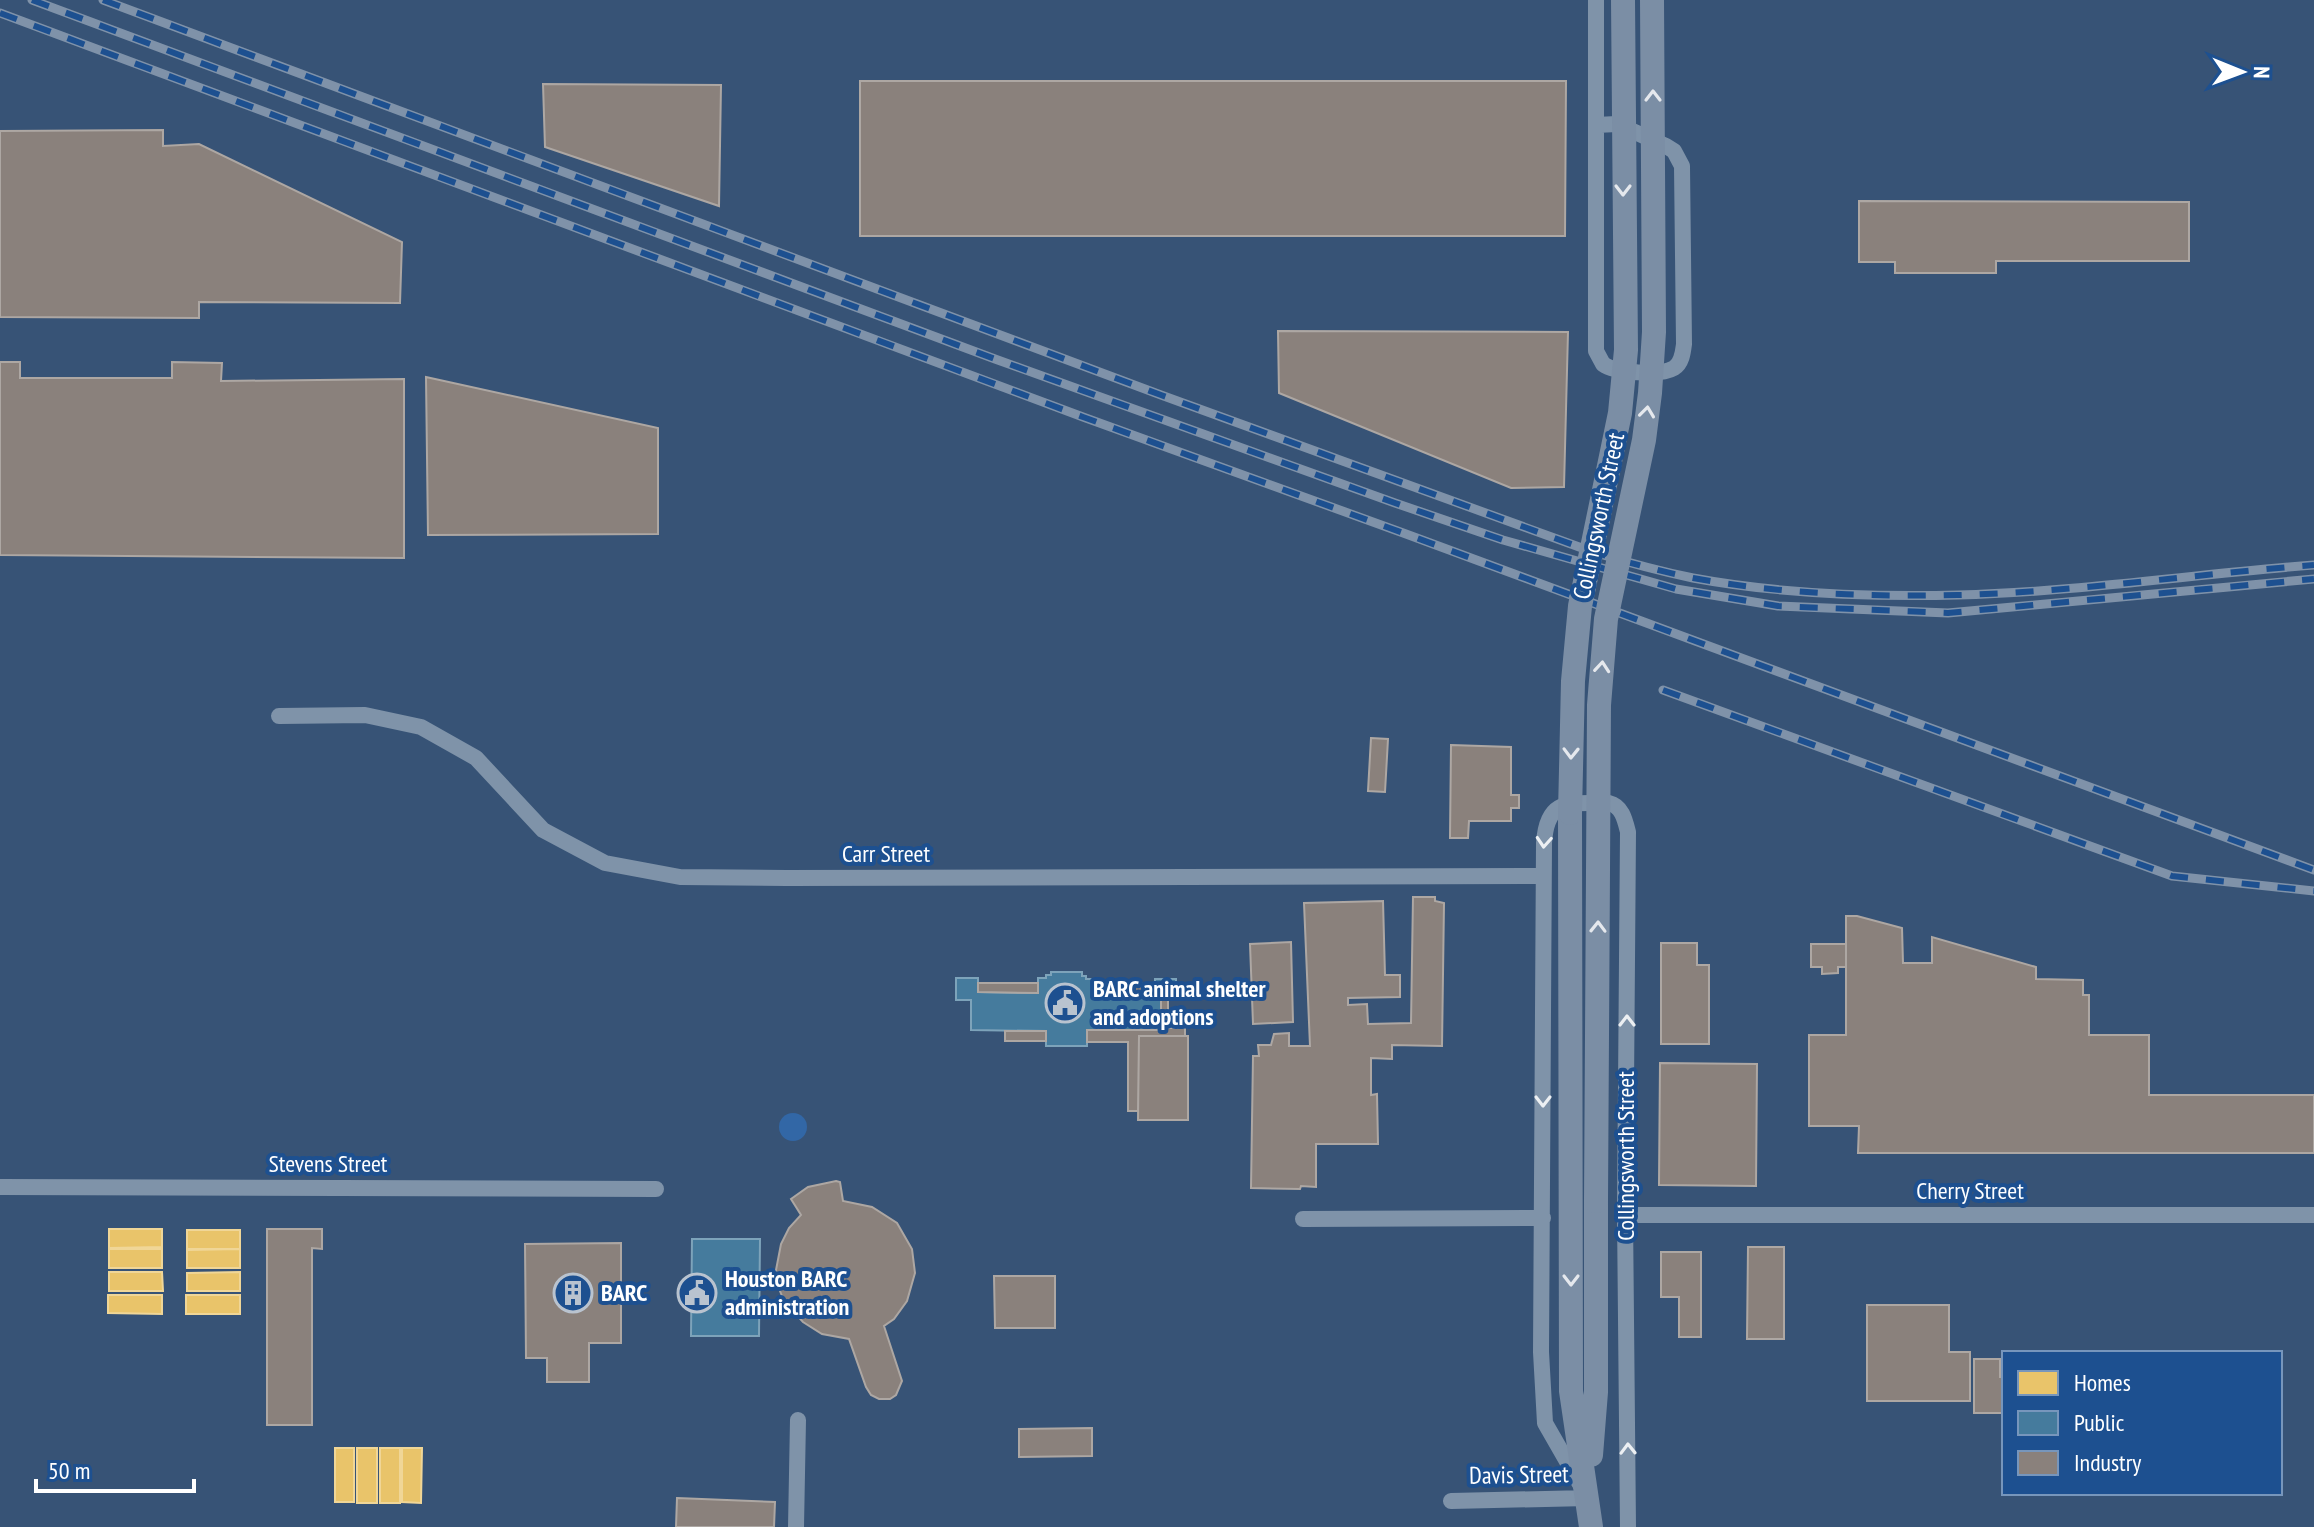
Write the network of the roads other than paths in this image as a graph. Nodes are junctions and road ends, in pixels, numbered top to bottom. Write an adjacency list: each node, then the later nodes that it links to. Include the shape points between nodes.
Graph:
1 (1596, 0): 4 (street)
2 (1623, 0): 14 (main road, Collingsworth Street, one-way to 14, bridge, via 1626,350 1620,413 1580,606 1573,681 1571,1391)
3 (1652, 0): 14 (main road, Collingsworth Street, one-way to 3, bridge, via 1596,1392 1599,705 1606,619 1644,440 1653,348)
4 (1596, 125): 4 (street, via 1596,351 1603,364 1618,371 1673,370 1684,344 1682,166 1666,146 1617,124)
5 (279, 716): 6 (street, Carr Street, via 365,715 421,727 476,758 543,830 605,863 680,877)
6 (1543, 876): 9 (street, Collingsworth Street, one-way to 6, via 1628,832 1620,809 1609,803 1570,804 1552,812 1545,830); 11 (street, Collingsworth Street, one-way to 11)
7 (0, 1187): 8 (street, Stevens Street)
8 (656, 1189)
9 (1625, 1215): 10 (street, Cherry Street); 18 (street, Collingsworth Street, one-way to 9)
10 (2314, 1215)
11 (1543, 1218): 12 (street); 14 (street, Collingsworth Street, via 1545,1423)
12 (1303, 1219)
13 (798, 1420): 16 (street)
14 (1588, 1498): 15 (street, Davis Street); 17 (main road, Collingsworth Street)
15 (1451, 1501)
16 (796, 1527)
17 (1591, 1527)
18 (1628, 1527)

